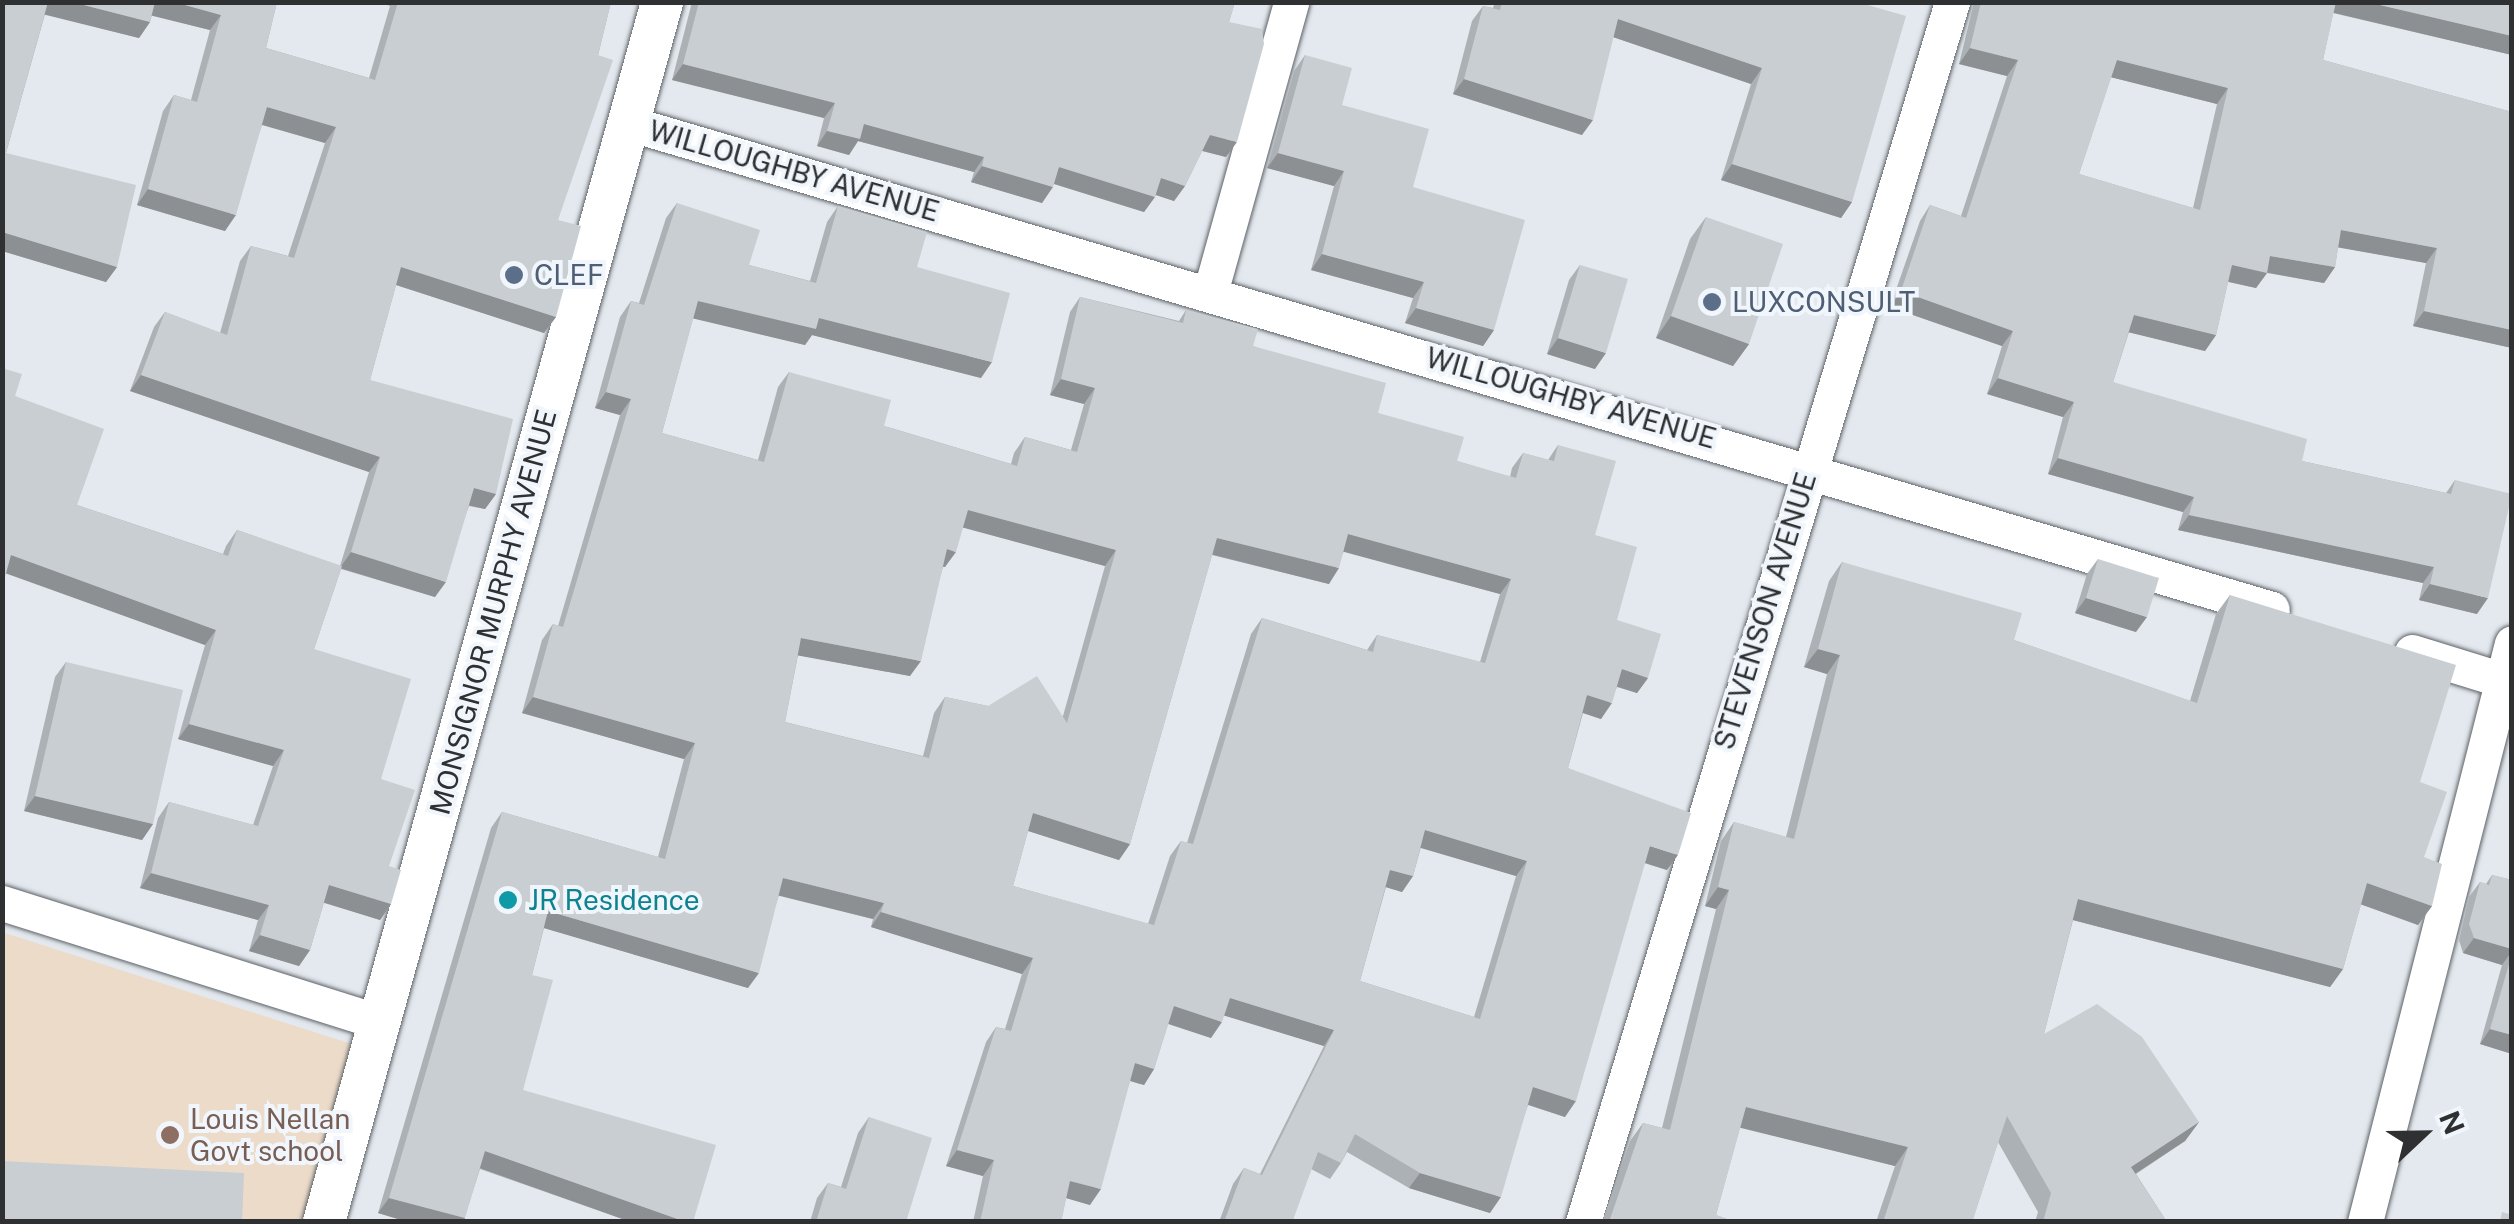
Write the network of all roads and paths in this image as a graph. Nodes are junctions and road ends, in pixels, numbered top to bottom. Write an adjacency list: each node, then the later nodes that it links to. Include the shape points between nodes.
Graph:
1 (662, 2): 4 (street, MONSIGNOR MURPHY AVENUE)
2 (1291, 2): 5 (street)
3 (1952, 2): 6 (street, STEVENSON AVENUE)
4 (628, 123): 5 (street, WILLOUGHBY AVENUE); 12 (street, MONSIGNOR MURPHY AVENUE)
5 (1210, 293): 6 (street, WILLOUGHBY AVENUE)
6 (1808, 466): 7 (street, WILLOUGHBY AVENUE); 14 (street, STEVENSON AVENUE)
7 (2314, 622)
8 (2371, 640): 10 (street)
9 (2512, 643): 10 (street)
10 (2507, 682): 15 (street)
11 (2, 903): 12 (street)
12 (380, 1022): 13 (street, MONSIGNOR MURPHY AVENUE)
13 (324, 1222)
14 (1583, 1222)
15 (2364, 1222)

